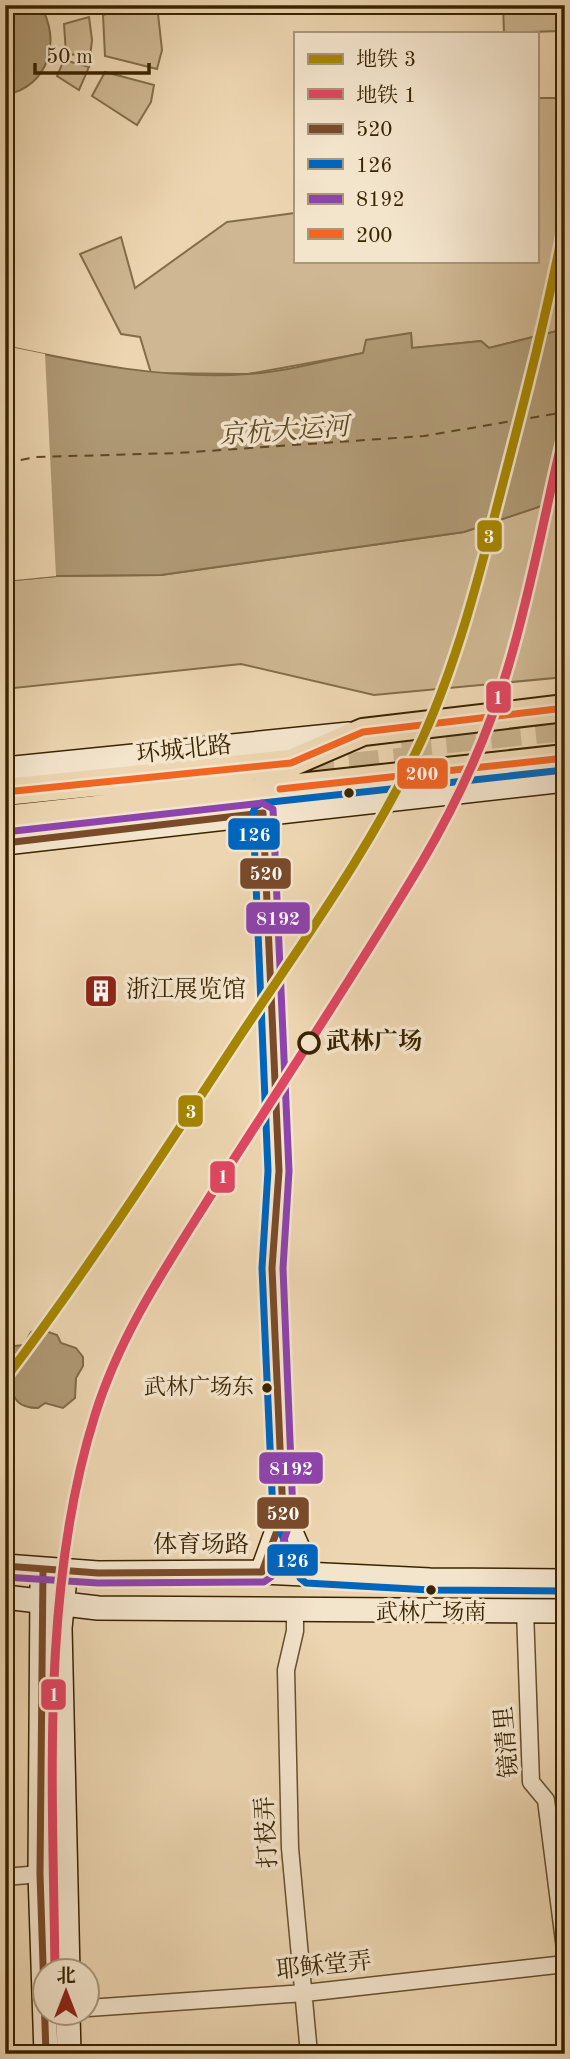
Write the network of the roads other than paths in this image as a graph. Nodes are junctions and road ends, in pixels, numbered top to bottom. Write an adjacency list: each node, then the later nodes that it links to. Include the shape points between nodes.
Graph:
1 (565, 708): 2 (main road, 环城北路)
2 (363, 732): 4 (main road, 环城北路); 6 (main road, 环城北路, via 291,763)
3 (565, 758): 8 (main road, 环城北路)
4 (5, 769)
5 (565, 780): 7 (main road)
6 (5, 792)
7 (263, 813): 9 (main road); 10 (main road, via 279,1171 272,1268)
8 (5, 819)
9 (5, 843)
10 (283, 1514): 14 (main road); 15 (main road)
11 (5, 1566): 12 (main road, 体育场路)
12 (43, 1569): 13 (main road, 体育场路); 18 (main road)
13 (66, 1571): 14 (main road, 体育场路); 18 (main road)
14 (262, 1572): 15 (main road, 体育场路)
15 (309, 1573): 16 (main road, 体育场路)
16 (565, 1581)
17 (5, 1597): 18 (main road)
18 (53, 1602): 19 (main road, via 98,1608); 22 (main road, via 73,1630); 23 (main road); 26 (main road, via 60,1628)
19 (295, 1609): 20 (main road); 28 (street, 打枝弄, via 286,1670 290,1848)
20 (524, 1611): 21 (main road); 25 (street, 镜清里, via 531,1782 546,1800)
21 (565, 1611)
22 (76, 1857)
23 (40, 1874): 24 (street); 31 (main road)
24 (5, 1877)
25 (565, 1949)
26 (68, 1958)
27 (565, 1964): 28 (street, 耶稣堂弄)
28 (305, 1993): 29 (street, 耶稣堂弄); 33 (street, 打枝弄)
29 (102, 2007)
30 (68, 2028): 32 (main road)
31 (46, 2054)
32 (69, 2054)
33 (309, 2054)

